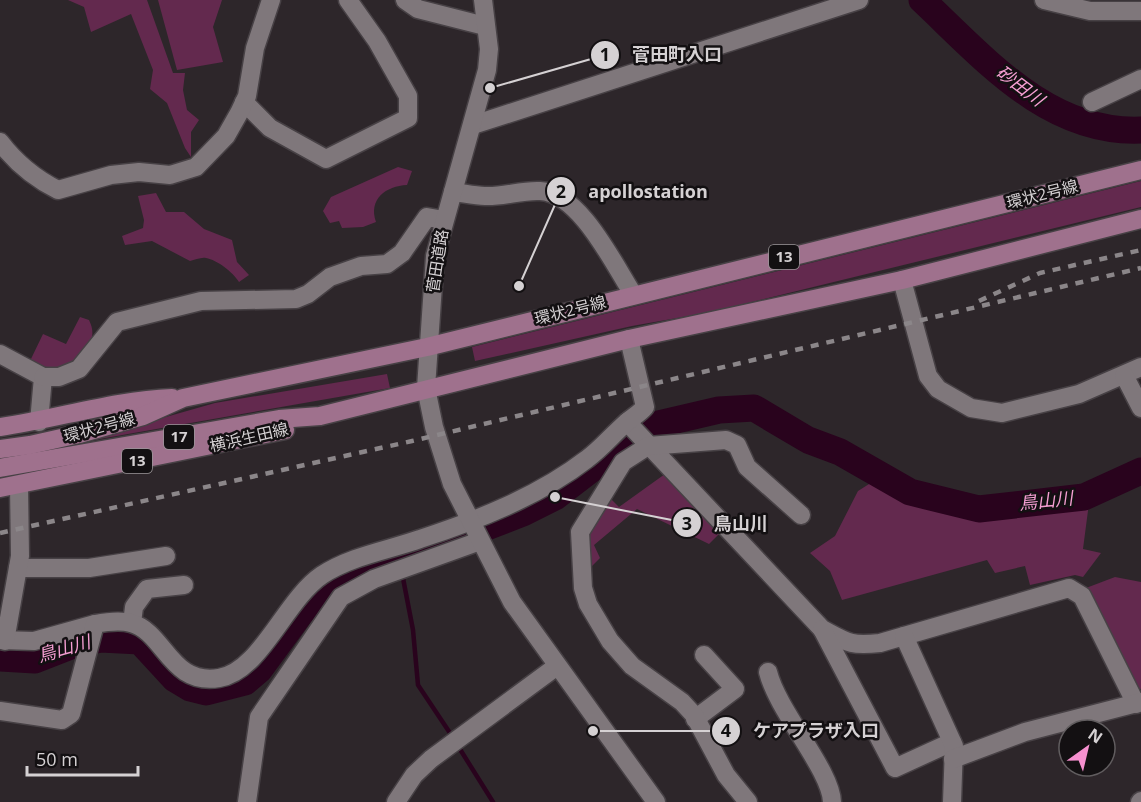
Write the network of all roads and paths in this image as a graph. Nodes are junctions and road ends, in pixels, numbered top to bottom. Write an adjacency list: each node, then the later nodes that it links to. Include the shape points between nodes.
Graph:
1 (271, 0): 11 (street, via 255,48)
2 (348, 0): 11 (street, via 408,96 408,118 326,159 270,128)
3 (405, 0): 9 (street, via 418,9)
4 (483, 0): 9 (street, 菅田道路)
5 (860, 0): 13 (street)
6 (1044, 0): 7 (street, via 1090,11)
7 (1106, 6): 8 (street)
8 (1141, 11)
9 (485, 26): 13 (street, 菅田道路, via 487,70)
10 (1141, 79): 12 (street)
11 (244, 102): 14 (street, via 226,136 196,167 170,175 111,175 58,190 38,180)
12 (1092, 102)
13 (473, 124): 16 (street, 菅田道路)
14 (0, 142)
15 (1141, 170): 20 (main road, 環状2号線 / 13)
16 (453, 192): 18 (street, 菅田道路); 20 (street, via 486,197 525,190 560,196 577,208)
17 (1141, 219): 19 (main road, 環状2号線 / 13)
18 (444, 220): 22 (street, 菅田道路, via 435,256); 26 (street, via 427,217 402,253 387,264 361,266 330,277 296,299 201,301 117,322 79,369 58,377)
19 (902, 280): 21 (main road, 環状2号線 / 13); 25 (street, via 928,376 938,389 971,408 1002,413 1079,394)
20 (633, 294): 22 (main road, 環状2号線 / 13)
21 (628, 339): 27 (main road, 環状2号線 / 13); 32 (street, via 645,407)
22 (427, 346): 27 (street, 菅田道路); 28 (main road, 環状2号線 / 13)
23 (0, 354): 26 (street)
24 (1141, 367): 25 (street)
25 (1124, 375): 29 (street)
26 (43, 377): 31 (street)
27 (426, 388): 30 (main road, 環状2号線 / 13); 40 (street, 菅田道路, via 445,461)
28 (183, 398): 31 (main road, 13, via 142,399); 35 (main road, 環状2号線 / 17, via 143,416)
29 (1141, 408)
30 (320, 416): 36 (main road, 環状2号線 / 17, via 279,419); 37 (main road, 横浜生田線 / 13, via 289,429)
31 (39, 422): 33 (main road, 13)
32 (627, 422): 34 (street); 40 (street, via 586,460 521,500)
33 (0, 427)
34 (648, 446): 39 (street, via 726,440 737,445 747,467); 46 (street); 55 (street, via 623,462 580,532 583,588 588,604 614,647 632,666 682,702)
35 (0, 449)
36 (0, 468)
37 (19, 486): 38 (main road, 横浜生田線 / 13); 43 (street)
38 (0, 488)
39 (801, 516)
40 (470, 520): 41 (street, 菅田道路); 45 (street, via 323,574 294,600 246,665 220,678 194,676 179,669 145,631)
41 (479, 540): 51 (street, 菅田道路, via 512,602); 57 (street, via 401,568 342,597 260,717)
42 (166, 556): 43 (street, via 89,568)
43 (18, 568): 49 (street)
44 (184, 585): 45 (street, via 147,589 134,608)
45 (132, 623): 48 (street, via 114,621)
46 (822, 629): 47 (street, via 855,646); 56 (street, via 895,768)
47 (904, 636): 53 (street, via 1069,588 1082,596); 56 (street)
48 (91, 637): 49 (street); 54 (street, via 70,714 62,720)
49 (2, 641)
50 (704, 655): 55 (street, via 735,689)
51 (557, 666): 58 (street, via 455,739 414,775); 59 (street, 菅田道路)
52 (768, 672): 61 (street, via 787,716 821,772)
53 (1138, 703): 56 (street)
54 (0, 711)
55 (695, 719): 60 (street, via 726,775)
56 (953, 751): 62 (street)
57 (248, 802)
58 (396, 802)
59 (656, 802)
60 (748, 802)
61 (832, 802)
62 (952, 802)

